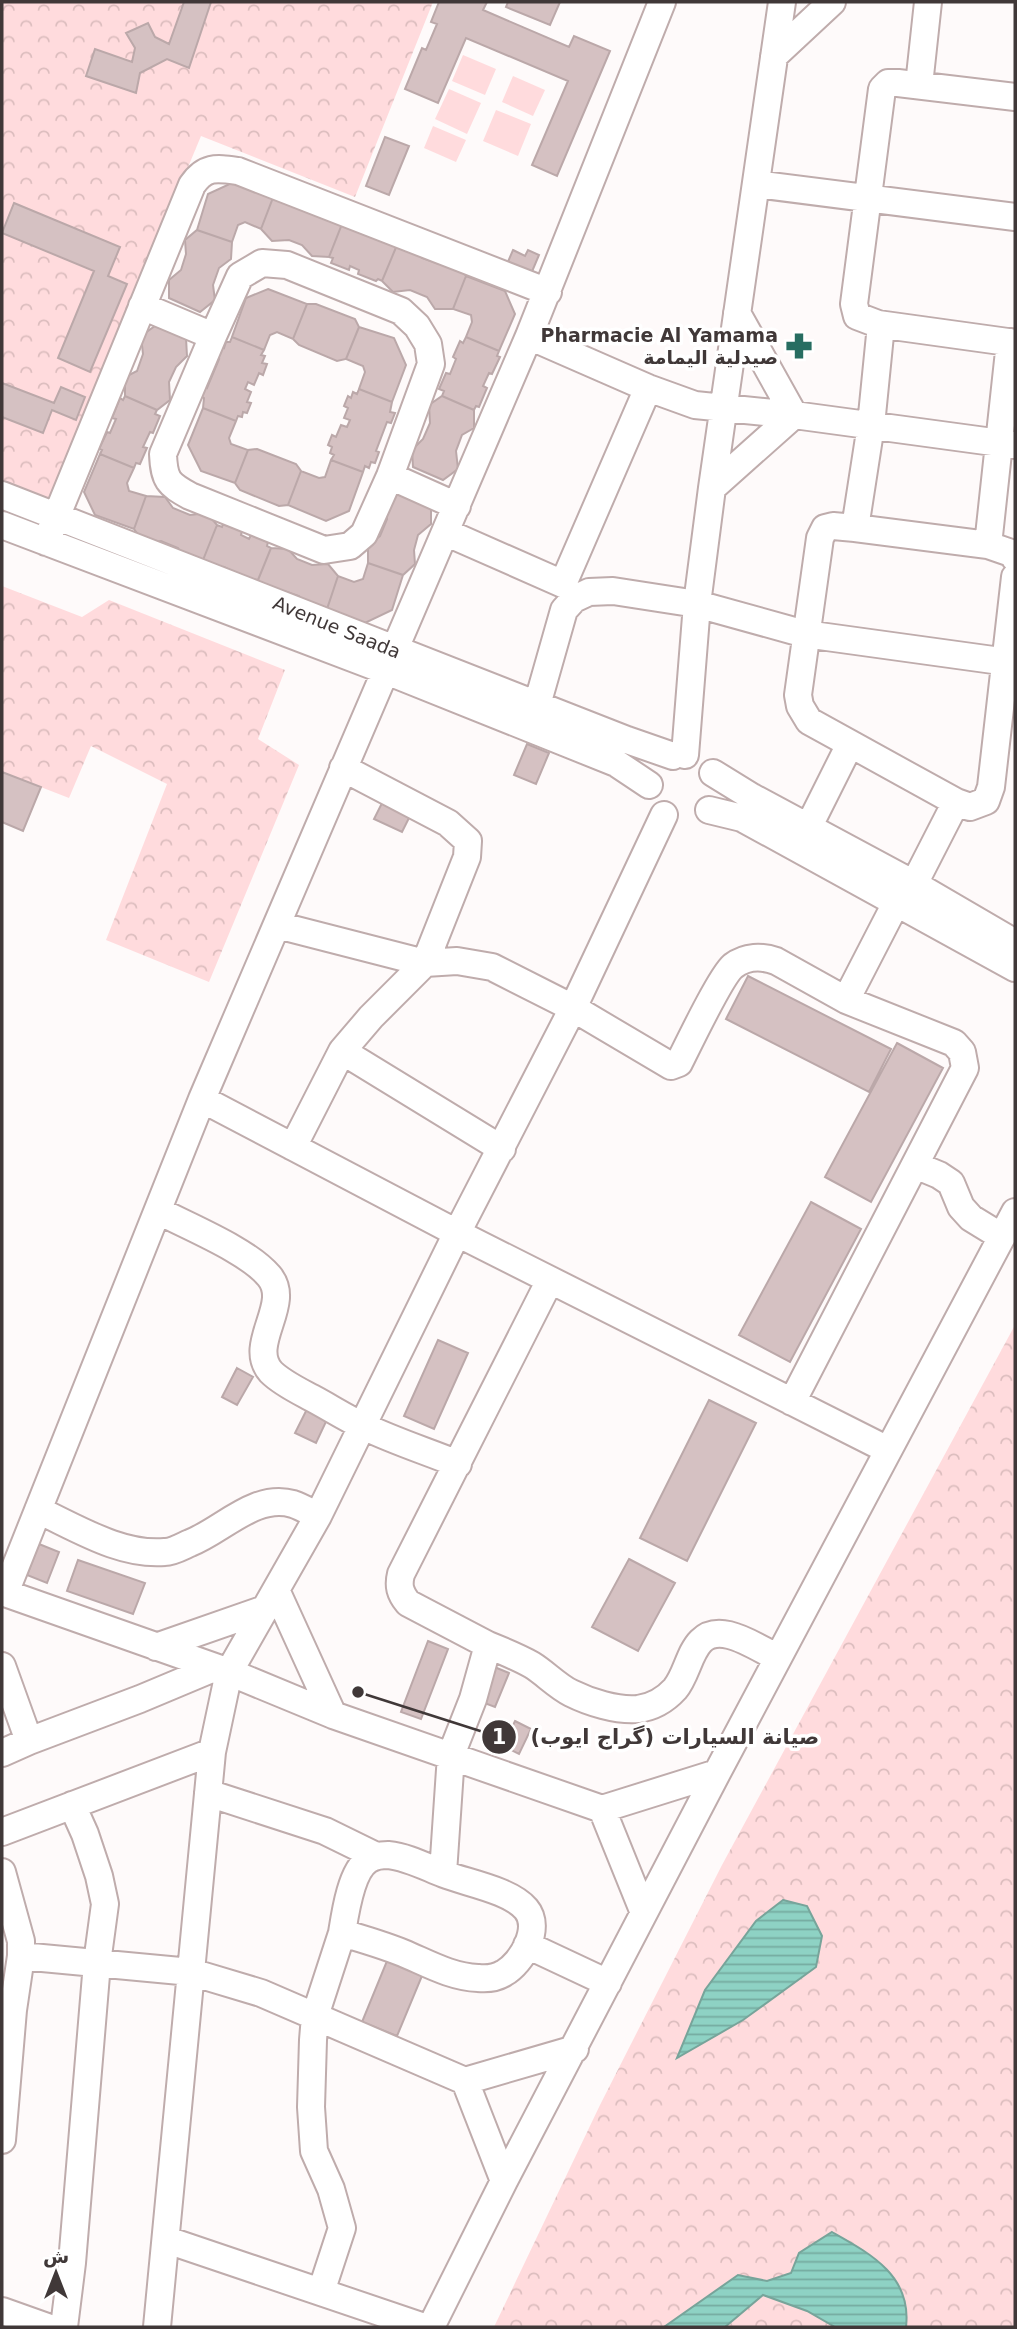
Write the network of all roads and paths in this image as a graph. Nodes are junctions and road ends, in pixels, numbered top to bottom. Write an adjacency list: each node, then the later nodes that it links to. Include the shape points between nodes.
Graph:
1 (662, 2): 11 (street)
2 (782, 2): 5 (street)
3 (832, 2): 5 (street)
4 (928, 2): 6 (street)
5 (774, 56): 8 (street)
6 (919, 85): 7 (street); 9 (street, via 888,83 882,89)
7 (1015, 97)
8 (757, 184): 9 (street); 13 (street)
9 (867, 198): 10 (street); 14 (street, via 854,304 857,316)
10 (1015, 218)
11 (548, 292): 12 (street, via 238,171 218,168 200,173 192,185); 16 (street)
12 (142, 306): 15 (street); 27 (street)
13 (737, 313): 19 (street); 20 (street)
14 (881, 325): 17 (street); 21 (street)
15 (213, 336): 23 (street, via 240,276 262,263 287,265 401,311 428,344 431,364); 23 (street, via 163,454 164,472 172,486 324,550 350,546 364,534)
16 (529, 336): 18 (street); 26 (street)
17 (1013, 343): 22 (street)
18 (648, 388): 19 (street, via 695,405); 35 (street)
19 (724, 407): 20 (street); 24 (street)
20 (794, 415): 21 (street); 24 (street)
21 (871, 425): 22 (street); 29 (street)
22 (1007, 444): 32 (street)
23 (390, 475): 26 (street)
24 (712, 488): 36 (street)
25 (2, 495): 27 (street, Avenue Saada)
26 (457, 506): 30 (street)
27 (56, 516): 31 (street); 38 (street, Avenue Saada)
28 (2, 525): 31 (street, Avenue Saada)
29 (855, 528): 32 (street); 37 (street, via 825,528 820,538)
30 (445, 533): 35 (street); 38 (street)
31 (46, 542): 38 (street, Avenue Saada)
32 (988, 545): 33 (street)
33 (1015, 558)
34 (1015, 577): 39 (street)
35 (569, 591): 36 (street, via 613,591); 40 (street)
36 (697, 604): 37 (street); 42 (street)
37 (805, 634): 39 (street); 41 (street, via 800,706 809,721)
38 (390, 660): 40 (street, Avenue Saada); 43 (street); 45 (street, Avenue Saada, via 615,762)
39 (1011, 662): 46 (street, via 986,801 970,807)
40 (537, 705): 42 (street, Avenue Saada)
41 (850, 744): 46 (street); 49 (street)
42 (679, 755): 44 (street, via 696,757); 45 (street, via 657,767)
43 (343, 768): 51 (street); 53 (street, via 448,823 468,841 467,856)
44 (713, 773): 47 (street, via 716,794); 49 (street)
45 (649, 785): 48 (street, via 650,797)
46 (956, 802): 50 (street)
47 (709, 810): 48 (street, via 687,821); 49 (street)
48 (664, 816): 56 (street)
49 (800, 836): 50 (street)
50 (905, 893): 52 (street); 54 (street); 55 (street)
51 (277, 925): 53 (street); 58 (street)
52 (1015, 943)
53 (425, 963): 56 (street, via 457,961 492,967); 57 (street)
54 (1015, 968)
55 (846, 1000): 56 (street, via 776,961 764,957 744,960 732,967 678,1063 671,1066); 61 (street, via 954,1043 962,1052 965,1068)
56 (573, 1009): 60 (street)
57 (342, 1051): 59 (street); 60 (street)
58 (202, 1098): 59 (street); 62 (street)
59 (293, 1147): 64 (street)
60 (502, 1150): 64 (street)
61 (915, 1165): 65 (street, via 951,1183 961,1208); 67 (street)
62 (159, 1211): 68 (street, via 235,1251 271,1278 275,1308 264,1354 270,1371); 71 (street)
63 (1015, 1212): 65 (street)
64 (457, 1233): 66 (street); 68 (street)
65 (1002, 1237): 69 (street)
66 (550, 1280): 67 (street); 70 (street)
67 (792, 1402): 69 (street)
68 (363, 1426): 70 (street); 72 (street)
69 (888, 1450): 77 (street)
70 (458, 1464): 75 (street, via 399,1584 408,1603)
71 (38, 1510): 72 (street, via 106,1541 139,1551 167,1552 268,1502 292,1504); 73 (street)
72 (318, 1516): 74 (street)
73 (3, 1592): 76 (street)
74 (270, 1599): 76 (street); 79 (street); 80 (street)
75 (488, 1645): 77 (street, via 533,1666 569,1692 594,1702 636,1709 660,1702 676,1687 693,1651 713,1634 728,1634); 84 (street)
76 (156, 1647): 79 (street)
77 (778, 1658): 85 (street)
78 (2, 1666): 81 (street)
79 (221, 1670): 80 (street); 81 (street); 82 (street)
80 (333, 1715): 84 (street)
81 (29, 1741): 83 (street)
82 (212, 1752): 86 (street); 87 (street)
83 (2, 1753)
84 (451, 1755): 88 (street); 92 (street)
85 (717, 1773): 88 (street); 93 (street)
86 (208, 1793): 90 (street, via 325,1831); 98 (street)
87 (72, 1805): 89 (street); 97 (street, via 99,1876 104,1904)
88 (602, 1809): 93 (street)
89 (2, 1832)
90 (376, 1856): 92 (street, via 388,1855); 94 (street, via 359,1868)
91 (2, 1872): 96 (street)
92 (443, 1874): 95 (street, via 518,1902 531,1922)
93 (644, 1913): 99 (street)
94 (342, 1933): 95 (street, via 449,1973 476,1978 505,1972); 101 (street)
95 (527, 1945): 99 (street)
96 (21, 1956): 97 (street); 100 (street)
97 (97, 1963): 98 (street); 110 (street)
98 (191, 1972): 101 (street, via 261,1993); 106 (street)
99 (608, 1983): 102 (street)
100 (7, 2012): 104 (street)
101 (315, 2017): 103 (street); 107 (street, via 314,2151 342,2228)
102 (575, 2049): 103 (street); 105 (street)
103 (465, 2081): 105 (street)
104 (2, 2140)
105 (504, 2181): 113 (street)
106 (167, 2240): 107 (street); 111 (street)
107 (321, 2292): 112 (street)
108 (2, 2311): 109 (street)
109 (47, 2327)
110 (64, 2327)
111 (157, 2327)
112 (424, 2327)
113 (431, 2327)

